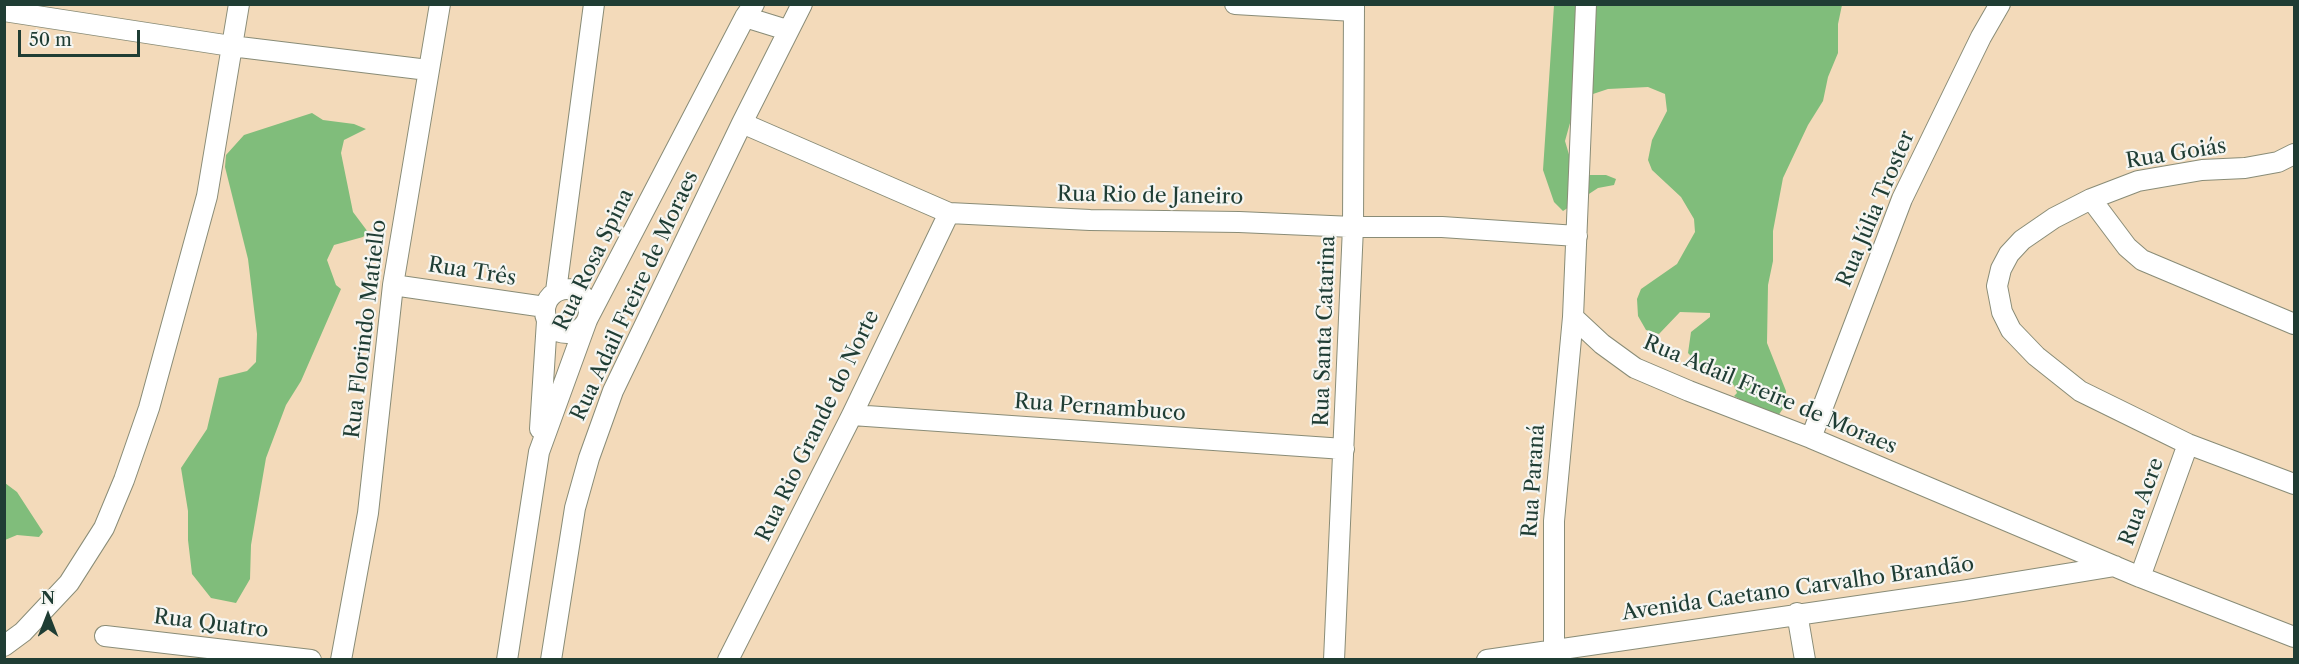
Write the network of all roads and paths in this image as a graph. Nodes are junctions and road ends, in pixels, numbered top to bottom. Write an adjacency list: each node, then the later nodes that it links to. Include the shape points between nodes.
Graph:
1 (239, 4): 12 (street)
2 (440, 4): 13 (street, Rua Florindo Matiello)
3 (594, 4): 21 (street)
4 (802, 4): 11 (street, Rua Adail Freire de Moraes)
5 (1235, 4): 8 (street)
6 (1586, 4): 19 (street)
7 (2000, 4): 26 (street, Rua Júlia Troster, via 1902,199)
8 (1354, 8): 18 (street, Rua Santa Catarina)
9 (4, 11): 12 (street)
10 (750, 11): 11 (street); 23 (street, Rua Rosa Spina)
11 (787, 30): 14 (street, Rua Adail Freire de Moraes)
12 (231, 46): 13 (street); 36 (street, via 207,196 149,408 124,480 104,528 69,583 23,632)
13 (428, 70): 20 (street, Rua Florindo Matiello)
14 (742, 123): 17 (street, Rua Rio de Janeiro); 41 (street, Rua Adail Freire de Moraes, via 613,391 589,458 575,508)
15 (2295, 154): 16 (street, Rua Goiás, via 2278,162 2245,168 2138,181)
16 (2091, 199): 24 (street, via 2127,247 2142,260); 27 (street, Rua Goiás, via 2054,218 2009,254 1997,286 2002,312 2011,330 2036,356 2080,391)
17 (949, 213): 18 (street, Rua Rio de Janeiro); 25 (street, Rua Rio Grande do Norte)
18 (1353, 227): 19 (street, Rua Rio de Janeiro, via 1442,227); 28 (street, Rua Santa Catarina)
19 (1577, 236): 22 (street)
20 (393, 285): 21 (street, Rua Três); 39 (street, Rua Florindo Matiello, via 368,513)
21 (549, 307): 23 (street, via 556,330 568,333); 23 (street, via 567,288 577,291 586,298); 29 (street)
22 (1573, 317): 26 (street, Rua Adail Freire de Moraes, via 1635,368); 37 (street, Rua Paraná, via 1554,521)
23 (587, 320): 29 (street, Rua Rosa Spina)
24 (2295, 324)
25 (852, 415): 28 (street, Rua Pernambuco); 42 (street, Rua Rio Grande do Norte)
26 (1811, 438): 31 (street, Rua Adail Freire de Moraes)
27 (2188, 444): 30 (street); 32 (street, Rua Acre)
28 (1344, 449): 43 (street, Rua Santa Catarina)
29 (538, 452): 40 (street, Rua Rosa Spina)
30 (2295, 484)
31 (2115, 566): 32 (street, Rua Adail Freire de Moraes); 33 (street, Avenida Caetano Carvalho Brandão)
32 (2140, 577): 35 (street, Rua Adail Freire de Moraes)
33 (1797, 613): 37 (street, Avenida Caetano Carvalho Brandão); 45 (street)
34 (105, 636): 38 (street, Rua Quatro)
35 (2295, 637)
36 (4, 646)
37 (1554, 648): 44 (street, Avenida Caetano Carvalho Brandão)
38 (311, 660)
39 (341, 660)
40 (507, 660)
41 (551, 660)
42 (728, 660)
43 (1334, 660)
44 (1487, 660)
45 (1805, 660)

